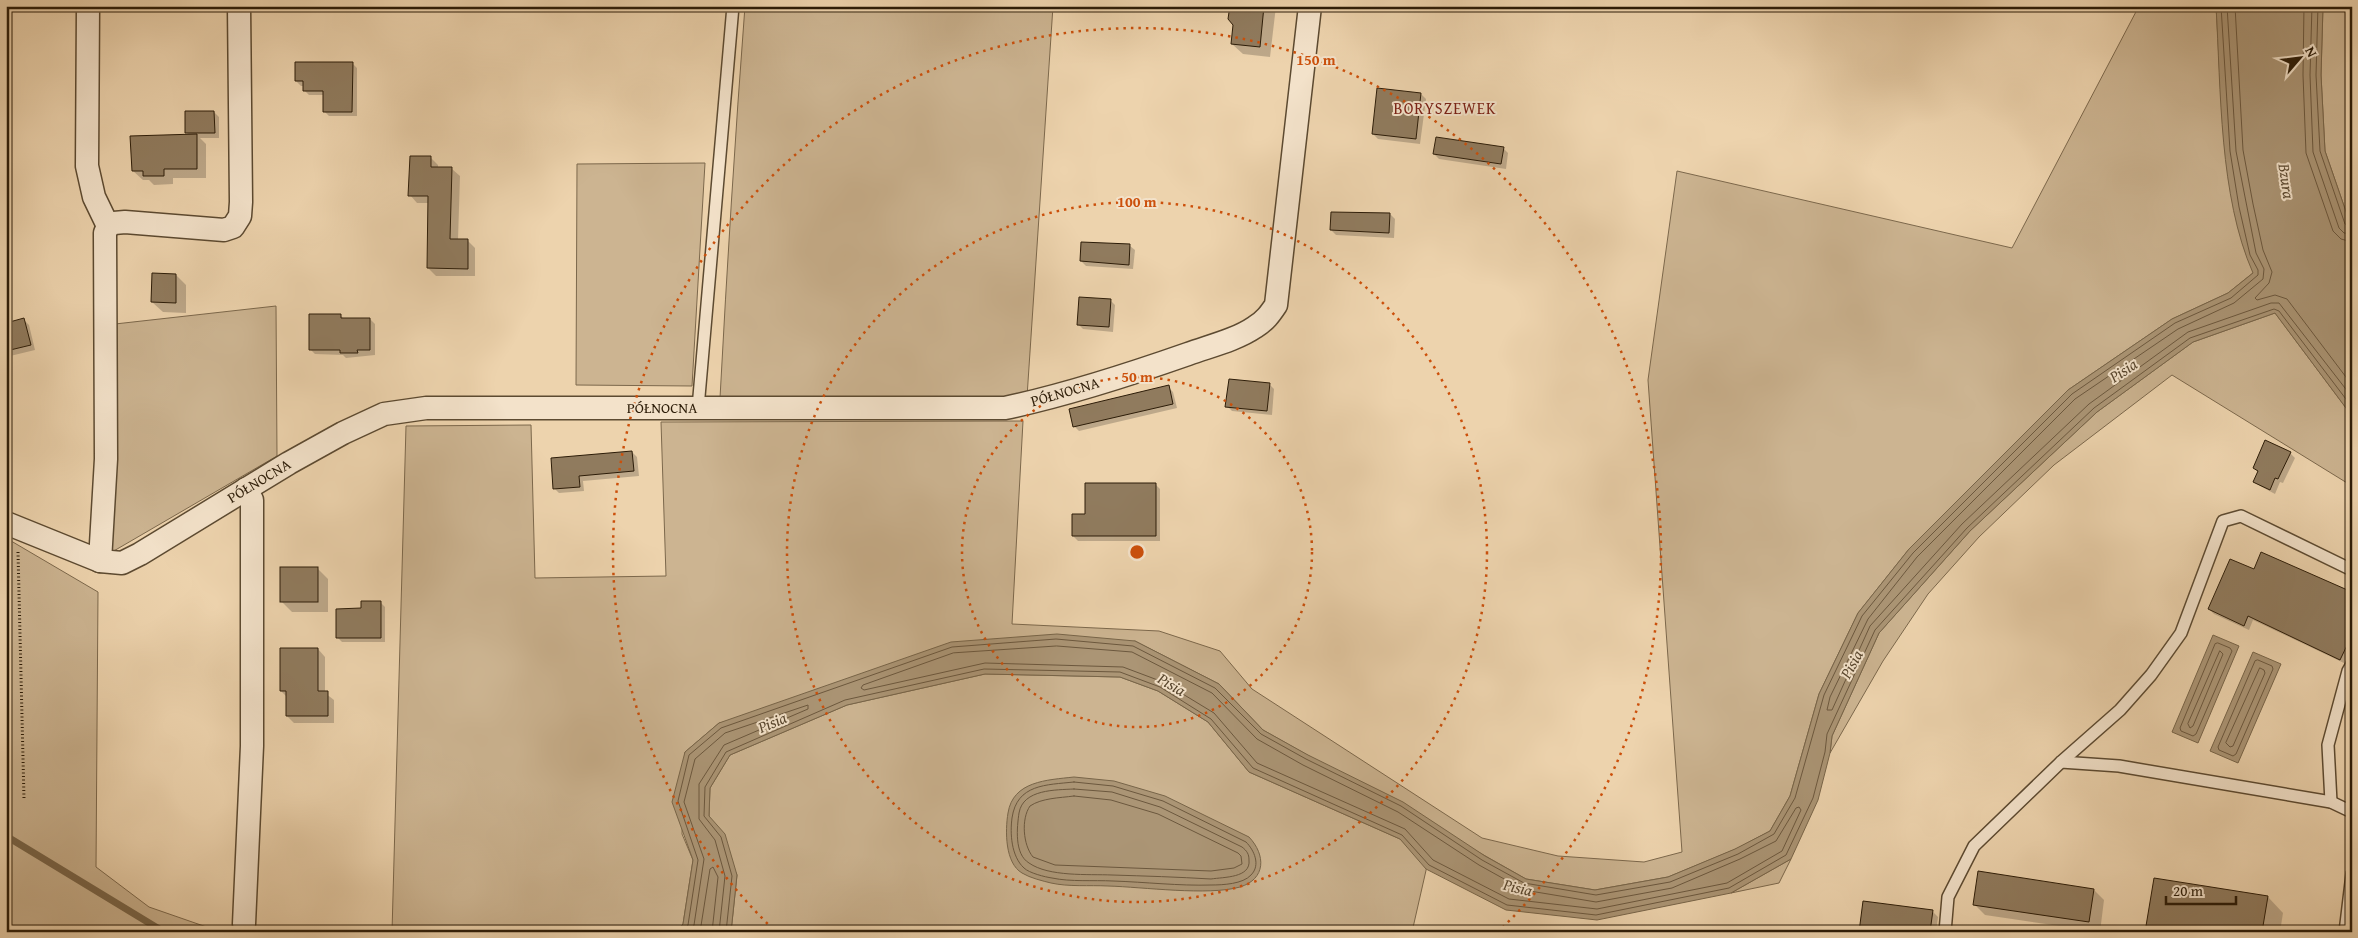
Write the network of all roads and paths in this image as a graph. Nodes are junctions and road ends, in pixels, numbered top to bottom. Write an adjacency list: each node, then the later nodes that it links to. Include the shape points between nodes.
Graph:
1 (88, 6): 5 (street, via 87,166 94,197)
2 (239, 6): 5 (street, via 241,202 240,216 234,227 224,230 125,222)
3 (732, 6): 6 (lane)
4 (1310, 6): 6 (street, PÓŁNOCNA, via 1276,305 1269,317 1255,328 1154,366 1044,400 1005,408)
5 (108, 226): 9 (street, via 105,233 106,459)
6 (698, 408): 7 (street, PÓŁNOCNA, via 426,408 384,414 335,437)
7 (246, 489): 9 (street, PÓŁNOCNA, via 122,563); 17 (street, via 252,500 252,736)
8 (14, 526): 9 (street); 13 (path, via 18,545)
9 (100, 561)
10 (2352, 570): 12 (lane, via 2241,516 2222,521 2181,633 2151,675 2120,710)
11 (2352, 664): 14 (lane, via 2328,745)
12 (2061, 762): 14 (lane, via 2119,766); 18 (lane, via 1974,846 1948,897)
13 (24, 799)
14 (2331, 802): 15 (lane)
15 (2352, 812)
16 (2352, 874): 19 (lane)
17 (244, 924)
18 (1945, 932)
19 (2345, 932)

